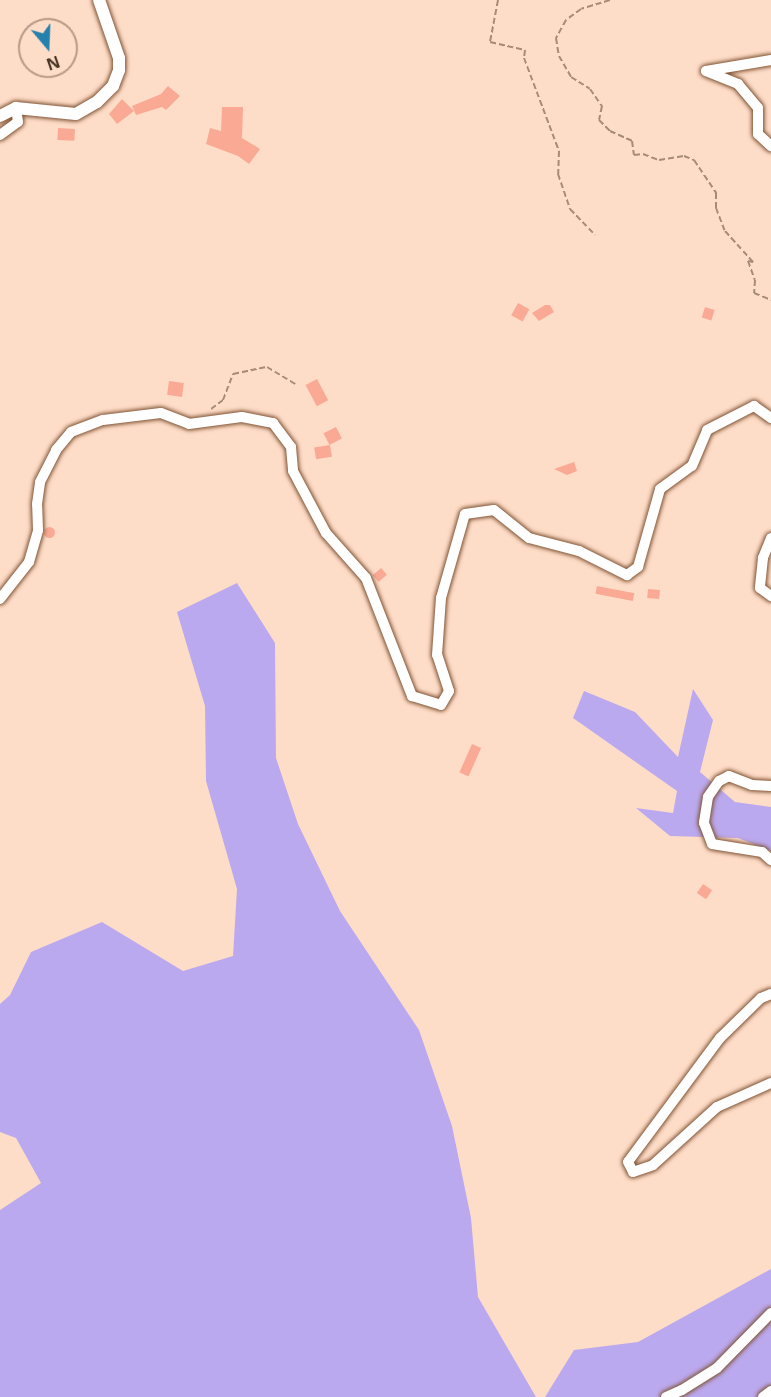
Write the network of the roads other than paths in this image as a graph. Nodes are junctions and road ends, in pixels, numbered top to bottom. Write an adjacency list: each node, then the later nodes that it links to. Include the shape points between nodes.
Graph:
1 (99, 0): 3 (street, via 119,58 113,86 97,102 76,114)
2 (771, 60): 6 (street, via 706,71 738,84 758,108 758,134)
3 (16, 108): 4 (street); 5 (street, via 18,122)
4 (0, 116)
5 (0, 135)
6 (771, 146)
7 (771, 418): 10 (street, via 754,406 707,430 692,466 660,489 638,567 627,575 579,551 529,538 494,510 465,514 441,598 437,655 449,691 441,705 412,696 366,578 326,532 293,471 291,447 273,423 242,417 189,424 161,413 103,420 71,432 56,450 40,482 38,530 29,562)
8 (771, 538): 9 (street, via 763,558 760,588)
9 (771, 597)
10 (0, 599)
11 (771, 786): 12 (street, via 752,785 729,776 719,781 708,797 704,822 712,844 762,852)
12 (771, 860)
13 (771, 994): 14 (street, via 761,998 720,1038 628,1162 633,1172 653,1164 717,1107)
14 (771, 1083)
15 (771, 1313): 17 (street, via 717,1368)
16 (771, 1391): 18 (street)
17 (666, 1397)
18 (763, 1397)

